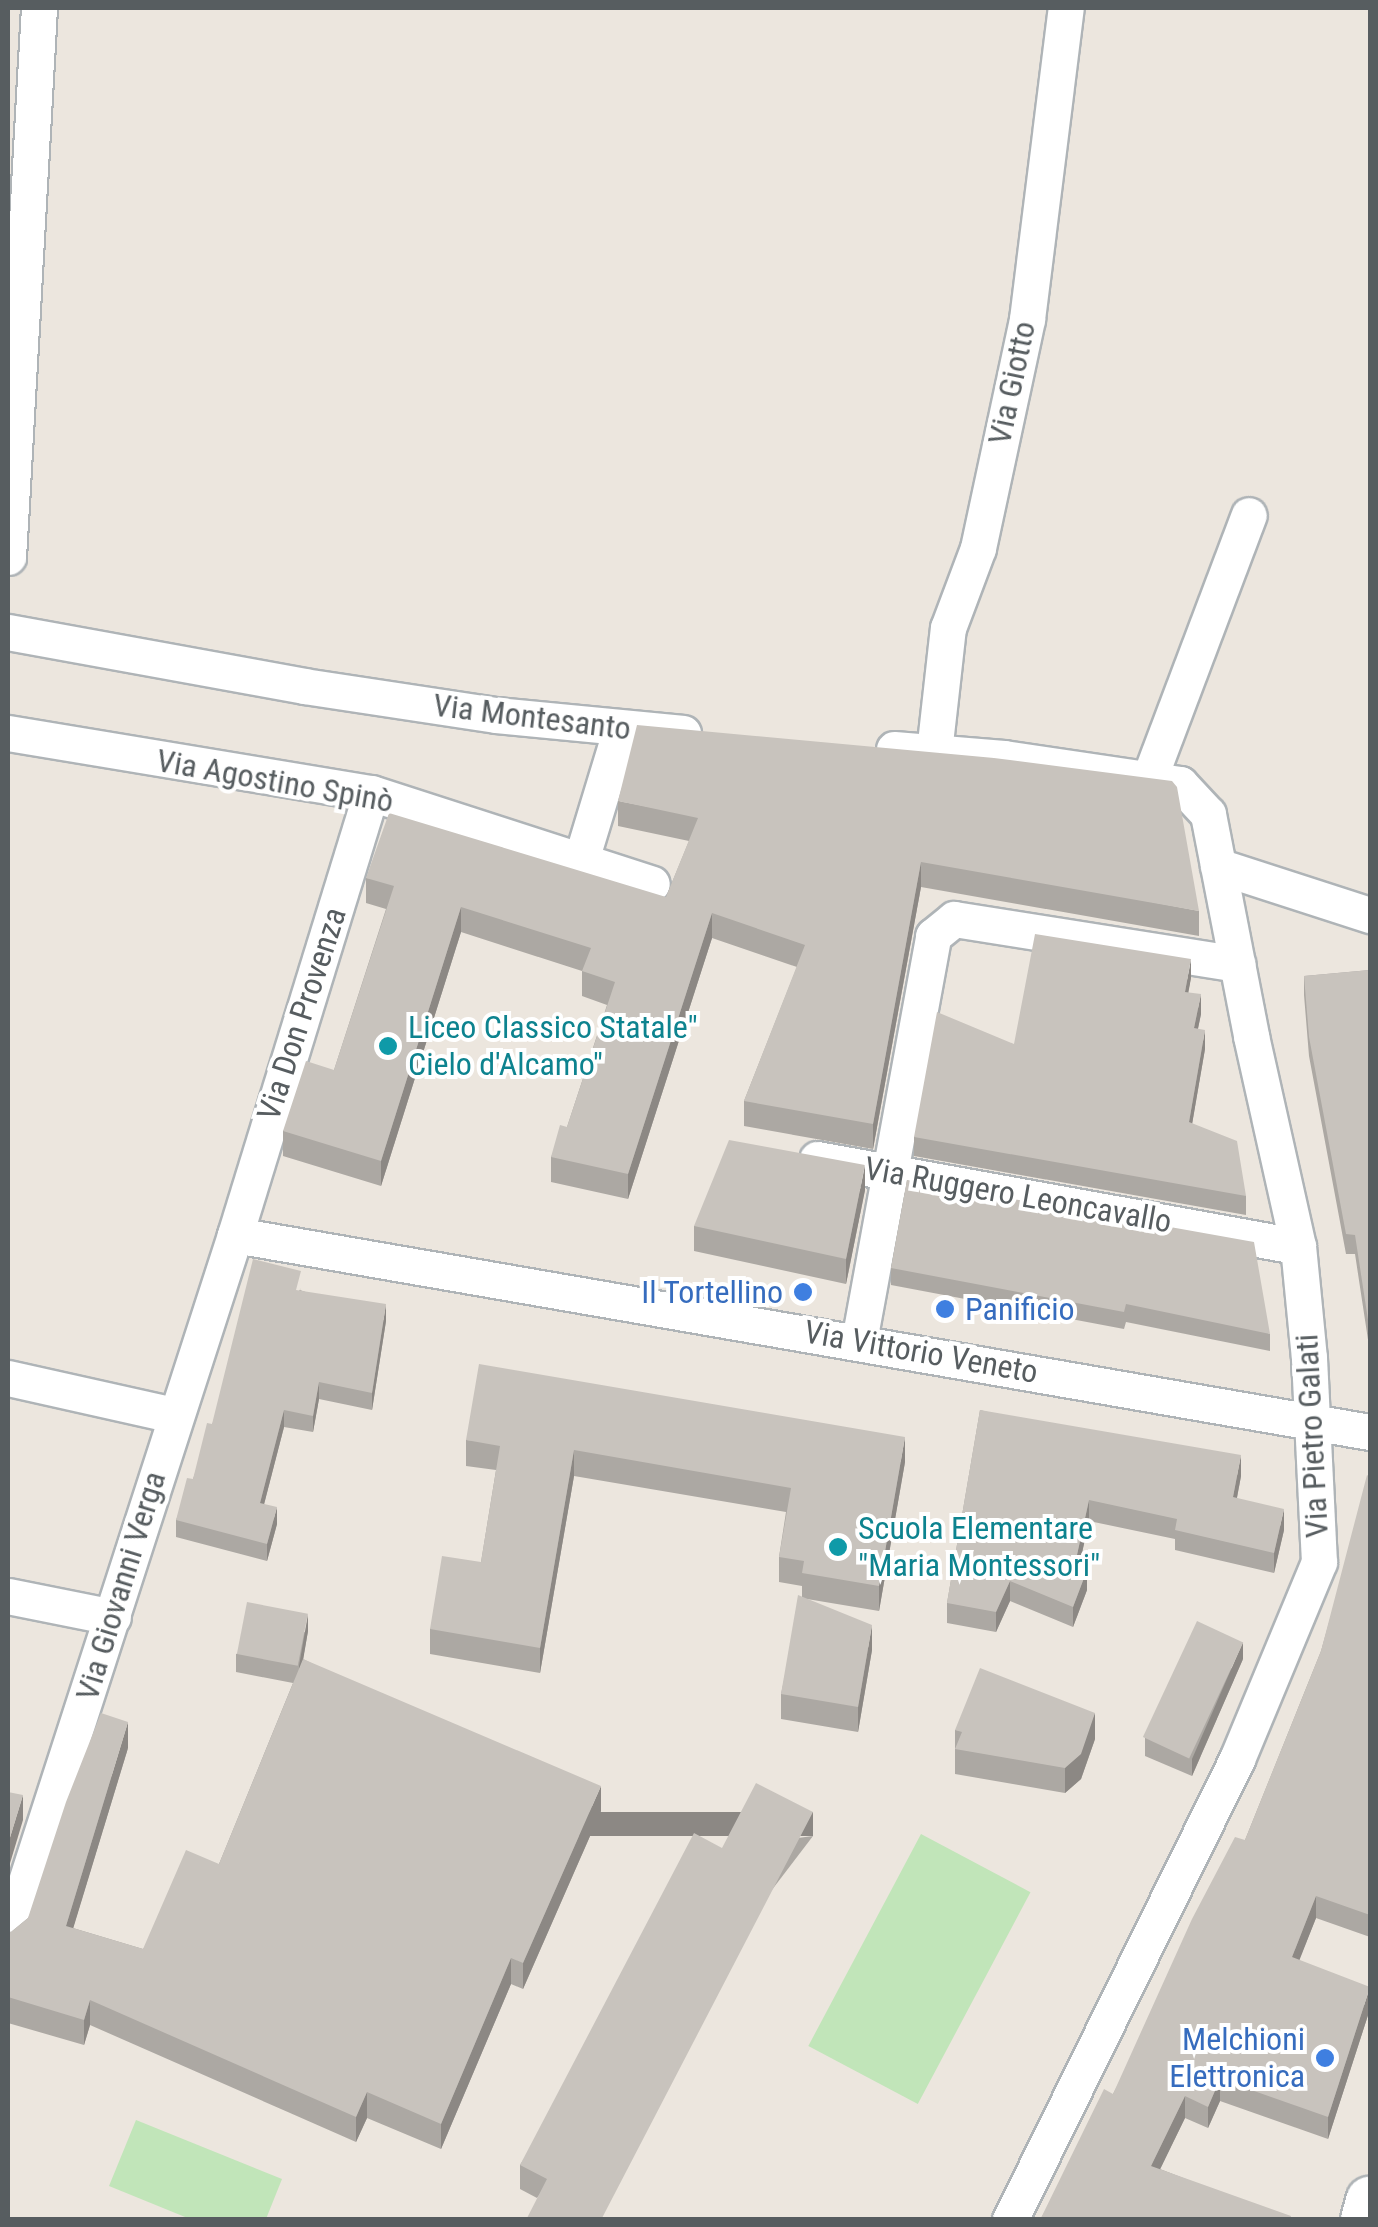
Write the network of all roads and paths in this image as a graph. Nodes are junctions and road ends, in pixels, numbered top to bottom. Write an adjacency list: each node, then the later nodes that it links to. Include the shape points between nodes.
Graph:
1 (39, 8): 4 (street)
2 (1066, 8): 10 (street, Via Giotto, via 1026,319 978,548 948,628)
3 (1249, 516): 11 (street)
4 (8, 557)
5 (8, 632): 6 (street, Via Montesanto, via 304,686)
6 (621, 728): 8 (street, Via Montesanto); 13 (street)
7 (8, 733): 12 (street, Via Agostino Spinò)
8 (720, 736)
9 (856, 746): 10 (street)
10 (934, 752): 11 (street)
11 (1164, 782): 14 (street, Via Pietro Galati, via 1208,814)
12 (371, 793): 13 (street, Via Agostino Spinò); 20 (street, Via Don Provenza)
13 (581, 860): 15 (street, Via Agostino Spinò)
14 (1218, 866): 16 (street); 17 (street, Via Pietro Galati)
15 (652, 884)
16 (1370, 915)
17 (1237, 964): 19 (street, via 954,920 933,936); 21 (street, Via Pietro Galati)
18 (776, 1152): 19 (street, Via Ruggero Leoncavallo)
19 (893, 1172): 21 (street, Via Ruggero Leoncavallo); 22 (street)
20 (234, 1235): 22 (street, Via Vittorio Veneto); 24 (street, Via Giovanni Verga)
21 (1298, 1246): 25 (street, Via Pietro Galati)
22 (859, 1341): 25 (street, Via Vittorio Veneto)
23 (8, 1378): 24 (street)
24 (174, 1415): 28 (street, Via Giovanni Verga)
25 (1314, 1420): 26 (street, Via Vittorio Veneto); 31 (street, Via Pietro Galati, via 1319,1562 1237,1759)
26 (1370, 1432)
27 (8, 1596): 28 (street)
28 (113, 1617): 29 (street, Via Giovanni Verga)
29 (8, 1936)
30 (1370, 2201): 32 (street)
31 (1010, 2220)
32 (1364, 2220)

